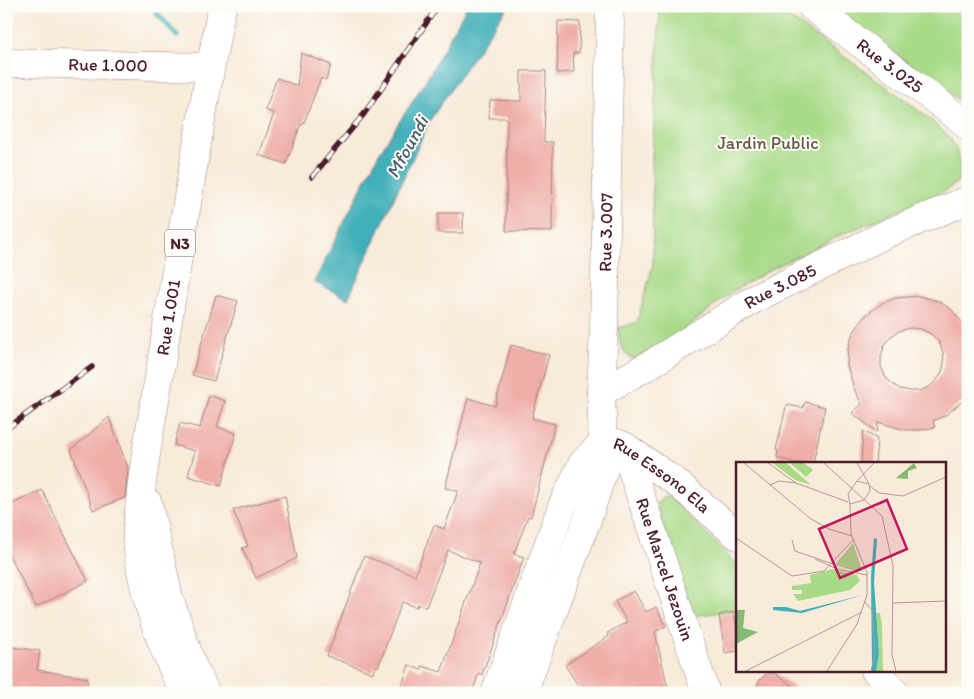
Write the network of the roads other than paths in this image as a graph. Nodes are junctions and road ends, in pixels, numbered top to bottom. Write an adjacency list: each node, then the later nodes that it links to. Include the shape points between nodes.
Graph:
1 (222, 6): 5 (main road, Rue 1.001 / N3)
2 (811, 6): 6 (main road, Rue 3.025)
3 (612, 12): 8 (main road, Rue 3.007)
4 (6, 63): 5 (main road, Rue 1.000)
5 (210, 66): 10 (main road, Rue 1.001 / N3)
6 (968, 126)
7 (968, 200): 8 (main road, Rue 3.085, via 888,233 756,298)
8 (602, 392): 9 (main road, Rue 3.007)
9 (614, 444): 11 (main road, Rue Essono Ela, via 676,482); 15 (main road, via 582,464 562,506); 16 (main road, Rue 3.007); 17 (main road, Rue Marcel Jezouin)
10 (142, 480): 13 (main road, N3, via 137,537 139,560 151,613); 14 (main road, N3, via 170,598 193,668)
11 (736, 534)
12 (877, 672): 18 (main road)
13 (184, 693)
14 (206, 693)
15 (495, 693)
16 (523, 693)
17 (706, 693)
18 (895, 693)

